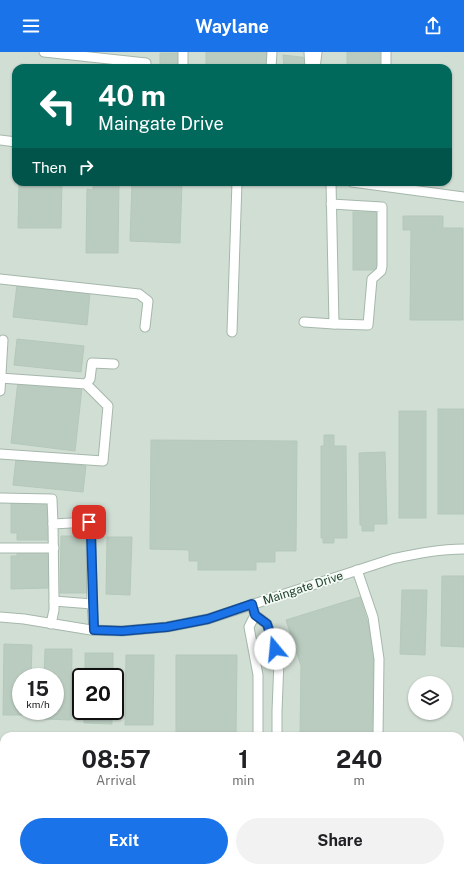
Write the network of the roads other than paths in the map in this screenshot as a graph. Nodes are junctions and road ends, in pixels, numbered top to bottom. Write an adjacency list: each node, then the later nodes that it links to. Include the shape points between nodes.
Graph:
1 (44, 52): 7 (street)
2 (183, 52): 8 (street)
3 (272, 52): 9 (street)
4 (309, 52): 10 (street)
5 (317, 52): 11 (street)
6 (386, 52): 12 (street)
7 (146, 63)
8 (183, 64)
9 (271, 64)
10 (310, 64)
11 (316, 64)
12 (386, 64)
13 (0, 140): 14 (street)
14 (12, 142)
15 (237, 186): 24 (street)
16 (331, 186): 19 (street)
17 (390, 186): 18 (street)
18 (464, 197)
19 (331, 204): 22 (street); 22 (street, via 382,207 382,266 381,271 372,279 368,325)
20 (0, 279): 23 (street, via 139,294 148,302)
21 (304, 322): 22 (street)
22 (334, 324)
23 (145, 327)
24 (232, 332)
25 (2, 340): 27 (street)
26 (114, 364): 28 (street, via 92,363 90,379)
27 (0, 378): 28 (street); 29 (street)
28 (86, 384): 30 (street, via 108,406 103,461)
29 (0, 391)
30 (0, 454)
31 (0, 498): 32 (street, via 52,498)
32 (53, 524): 34 (street); 38 (street, via 89,522)
33 (0, 548): 34 (street)
34 (54, 548): 37 (street)
35 (464, 549): 36 (street, Maingate Drive, via 447,549 405,556)
36 (357, 570): 39 (street, Maingate Drive); 46 (street, via 373,617 379,659)
37 (54, 601): 38 (street); 42 (street)
38 (92, 604): 43 (street)
39 (252, 604): 40 (street); 43 (street, Maingate Drive, via 208,619 167,627 122,631)
40 (255, 615): 44 (street, via 249,627 258,675); 45 (street, via 267,624 279,661)
41 (0, 617): 42 (street, Maingate Drive)
42 (51, 624): 43 (street, Maingate Drive)
43 (94, 630)
44 (258, 732)
45 (277, 732)
46 (378, 732)

